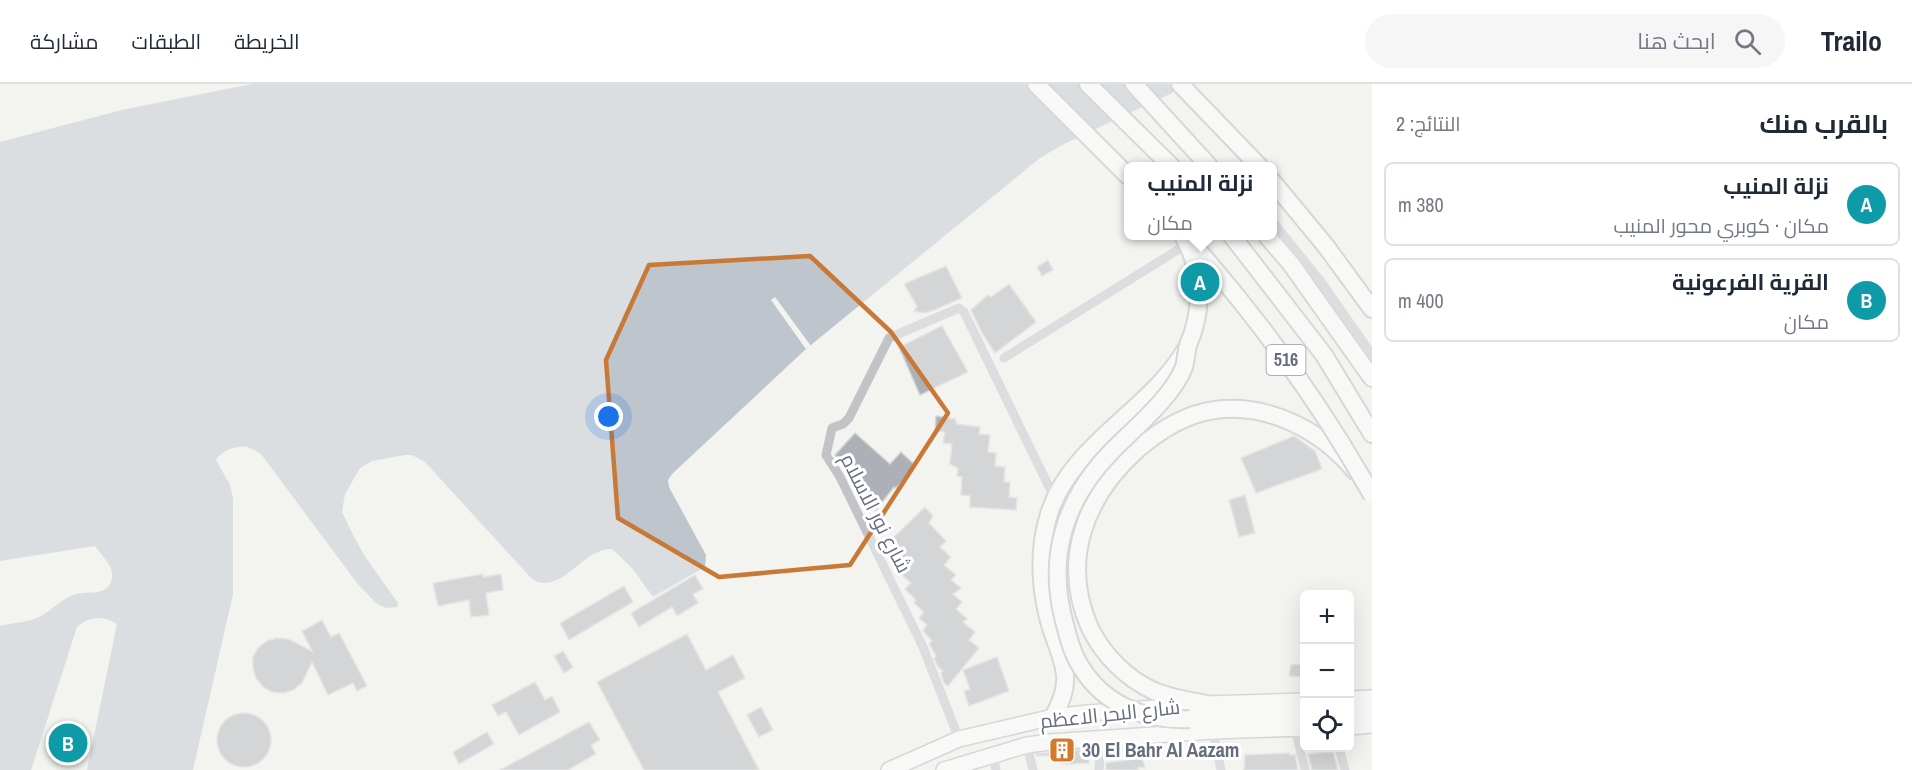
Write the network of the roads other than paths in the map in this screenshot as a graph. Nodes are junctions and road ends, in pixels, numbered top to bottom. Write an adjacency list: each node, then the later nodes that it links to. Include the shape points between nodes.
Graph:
1 (1036, 84): 8 (highway)
2 (1088, 84): 5 (highway)
3 (1134, 84): 6 (highway)
4 (1180, 84): 7 (highway)
5 (1167, 162)
6 (1205, 162)
7 (1255, 162)
8 (1124, 172)
9 (1277, 188): 16 (highway)
10 (1277, 227): 18 (street)
11 (1186, 240): 17 (highway, bridge, via 1199,293)
12 (1188, 240): 23 (highway, 516, bridge, via 1238,297 1293,370)
13 (1194, 240): 19 (street)
14 (1235, 240): 21 (highway, 516, via 1323,355)
15 (1271, 240): 20 (highway)
16 (1372, 309)
17 (1188, 345): 30 (highway, via 1169,374 1112,427 1076,468 1049,513 1041,567 1045,603 1066,674 1061,703); 31 (highway, bridge, via 1184,368 1173,388 1094,471 1071,507 1057,569 1061,612 1069,641 1093,683 1132,712 1160,719)
18 (1372, 355)
19 (1004, 358)
20 (1372, 378)
21 (1372, 434)
22 (1050, 489): 37 (street, شارع نور الاسلام, via 959,308 889,338 849,418 832,428 826,455 923,647)
23 (1370, 491): 27 (highway, bridge, via 1350,465 1308,431 1284,418 1237,409 1213,410 1168,426 1131,455 1098,495 1079,543 1077,568 1079,594 1093,634 1118,667 1135,680 1173,698)
24 (1372, 698): 25 (main road)
25 (1354, 699)
26 (1300, 701): 27 (main road, شارع البحر الاعظم)
27 (1207, 704): 30 (main road, شارع البحر الاعظم)
28 (1372, 713): 29 (highway)
29 (1354, 714)
30 (1053, 717): 37 (main road, شارع البحر الاعظم)
31 (1300, 723)
32 (1300, 723): 35 (main road, شارع البحر الاعظم)
33 (1372, 725): 34 (main road)
34 (1354, 727)
35 (1213, 731): 36 (main road, شارع البحر الاعظم); 46 (street)
36 (1101, 738): 38 (main road, شارع البحر الاعظم); 45 (street)
37 (960, 739): 43 (main road, شارع البحر الاعظم)
38 (1027, 745): 41 (main road, شارع البحر الاعظم); 44 (street)
39 (1304, 752): 47 (street)
40 (1340, 752): 48 (street)
41 (994, 762): 42 (main road, شارع البحر الاعظم)
42 (948, 769)
43 (889, 770)
44 (1033, 770)
45 (1099, 770)
46 (1221, 770)
47 (1305, 770)
48 (1345, 770)

